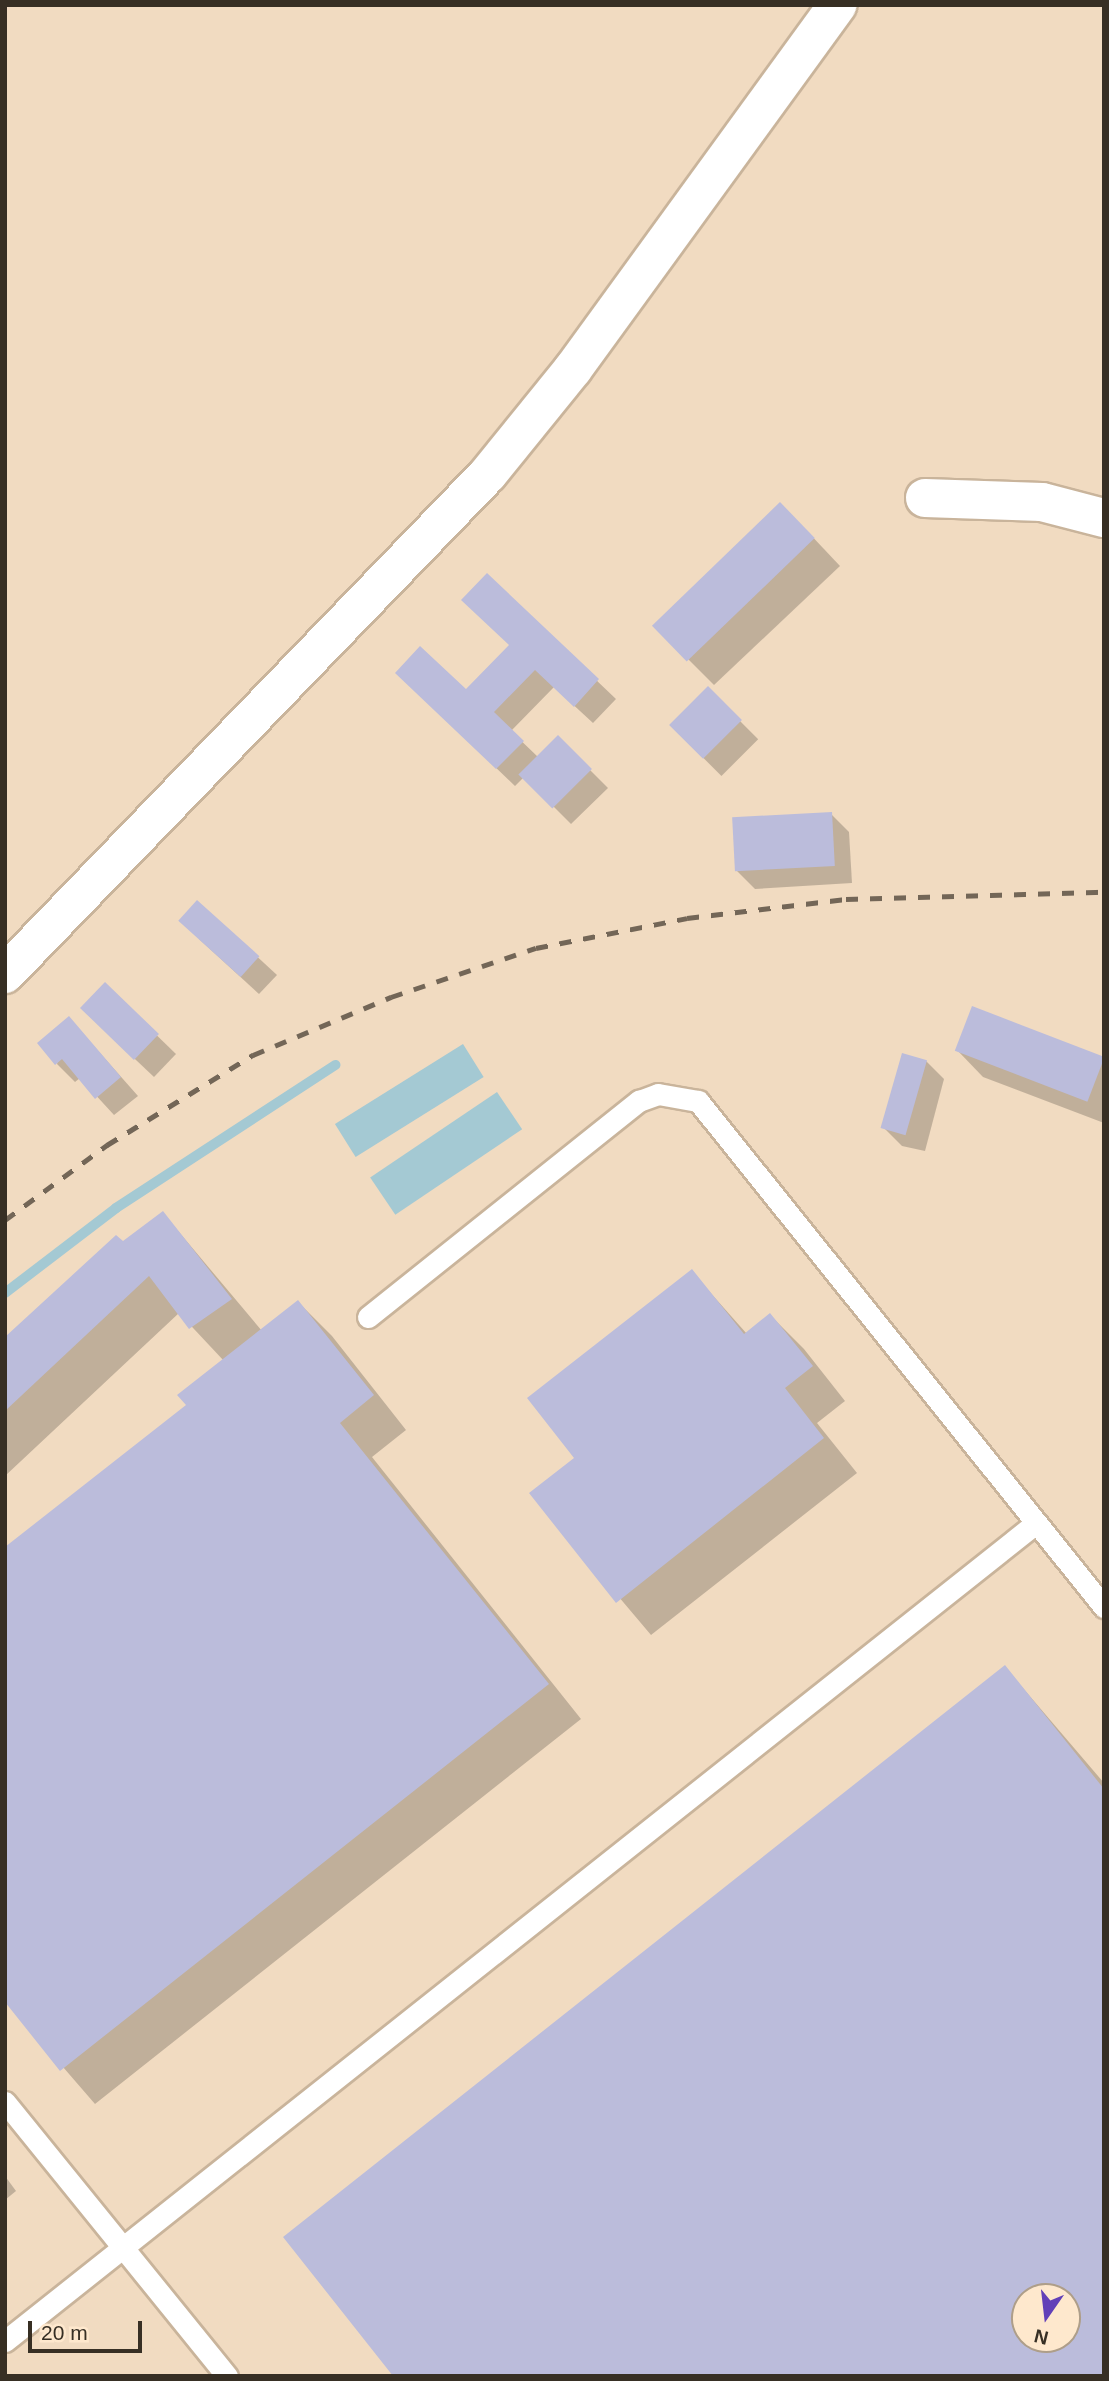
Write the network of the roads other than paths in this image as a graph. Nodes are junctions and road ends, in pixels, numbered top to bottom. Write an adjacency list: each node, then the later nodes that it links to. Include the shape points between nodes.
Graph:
1 (837, 5): 4 (street, via 573,369 488,474)
2 (925, 498): 3 (street, via 1042,502)
3 (1104, 518)
4 (5, 974)
5 (368, 1317): 6 (lane, via 639,1101 658,1094 688,1098 716,1116)
6 (1036, 1523): 7 (lane); 9 (lane)
7 (1104, 1607)
8 (5, 2102): 9 (lane)
9 (124, 2246): 10 (lane); 11 (lane)
10 (5, 2342)
11 (227, 2376)

